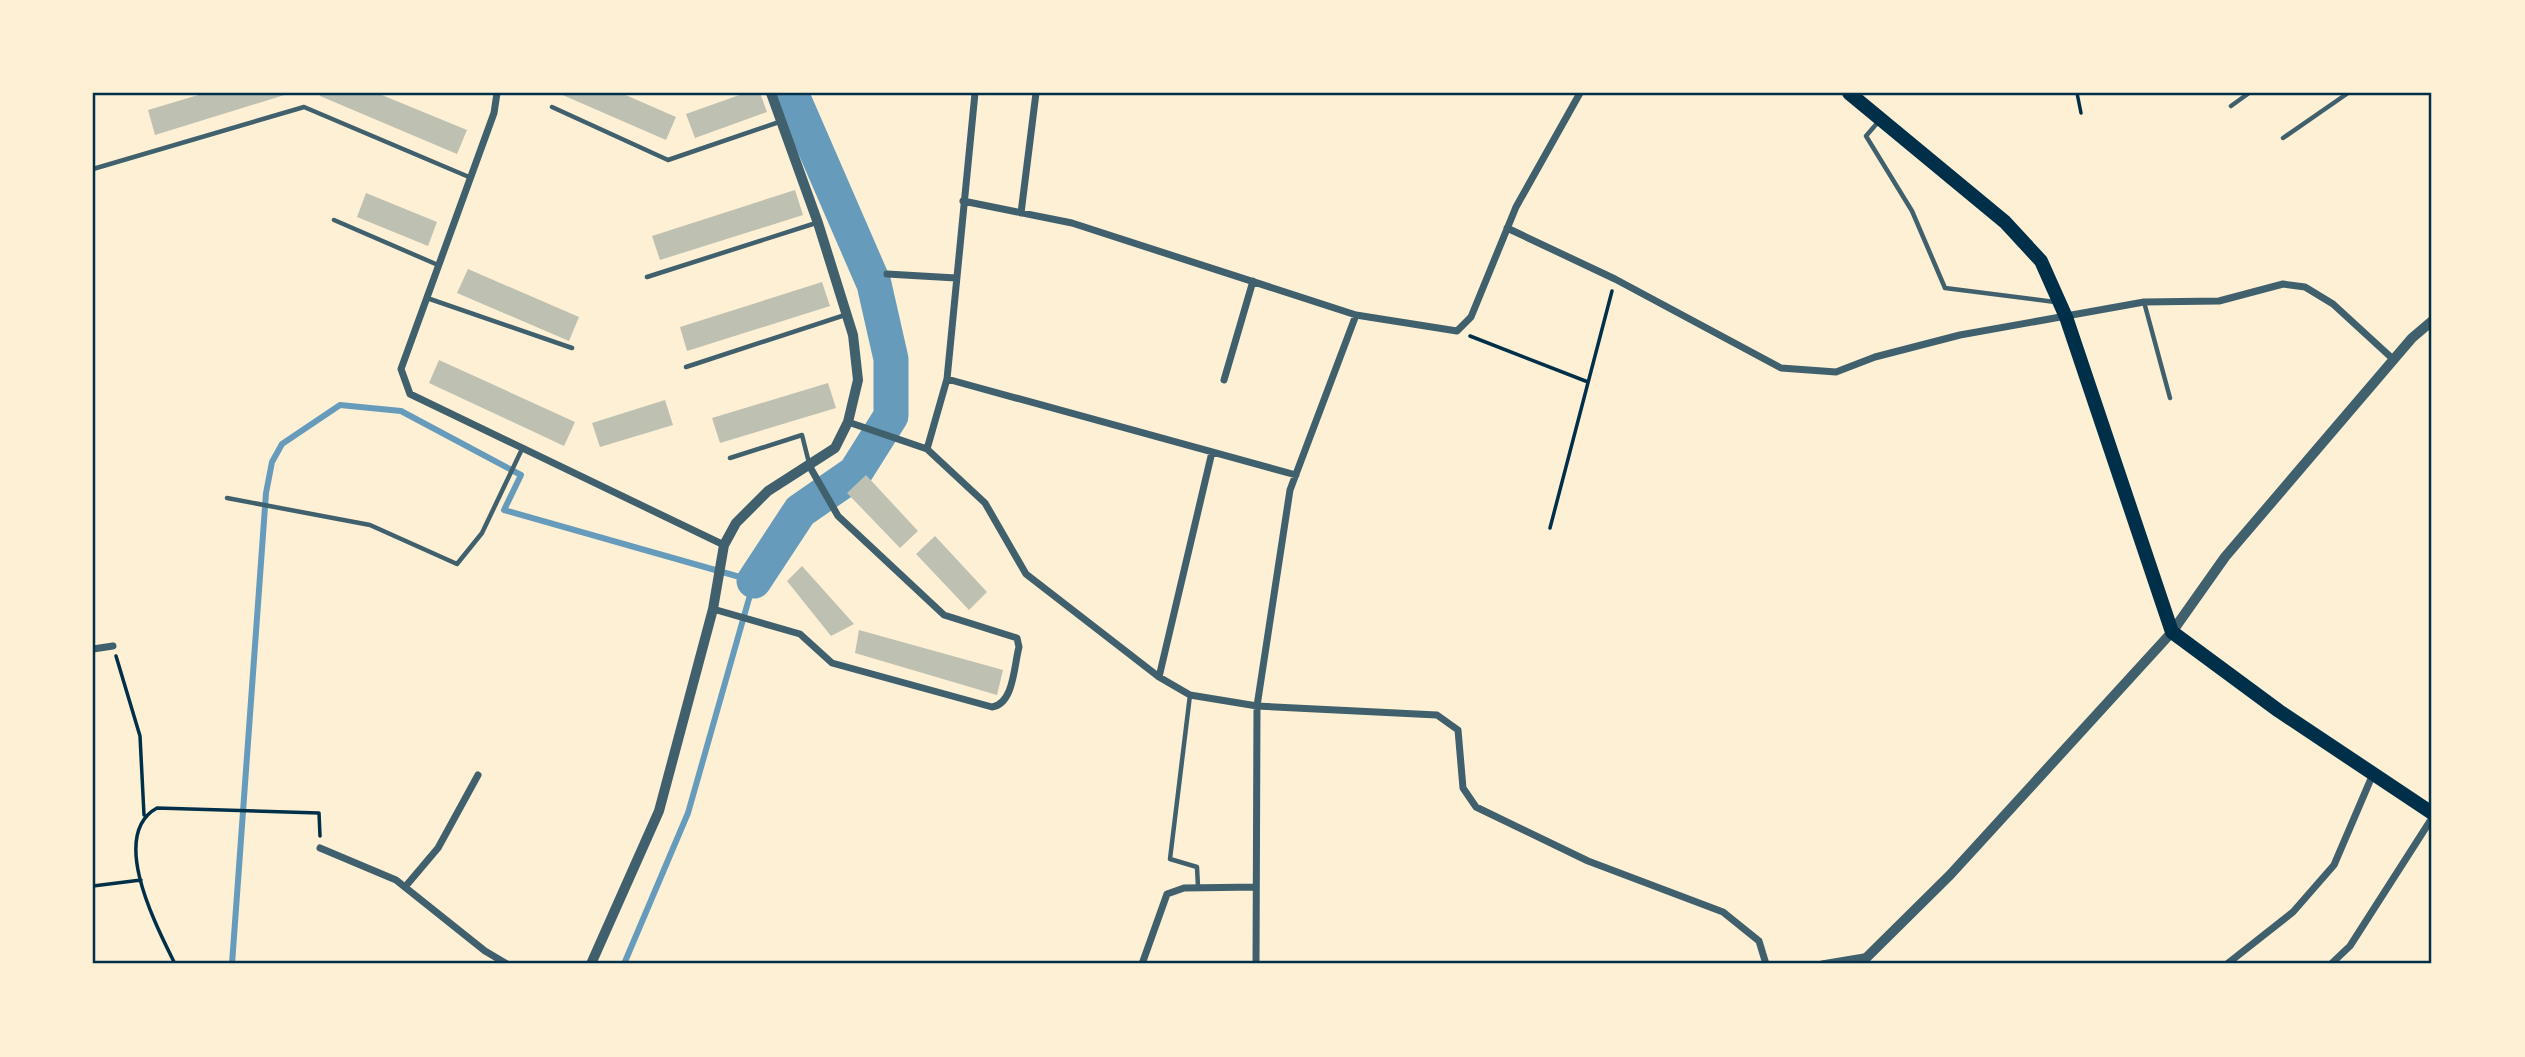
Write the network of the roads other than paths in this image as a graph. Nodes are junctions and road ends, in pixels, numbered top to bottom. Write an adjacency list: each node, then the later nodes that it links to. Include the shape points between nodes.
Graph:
1 (497, 93): 15 (street)
2 (771, 93): 12 (street)
3 (975, 93): 16 (street)
4 (1036, 93): 17 (street)
5 (1580, 93): 20 (street)
6 (1849, 93): 11 (main road)
7 (2249, 93): 9 (lane)
8 (2348, 93): 13 (lane)
9 (2231, 106)
10 (552, 107): 12 (lane, via 668,160)
11 (1880, 120): 27 (main road, via 2005,222 2041,261); 27 (lane, via 1866,136 1912,211 1945,288)
12 (783, 121): 19 (street)
13 (2283, 138)
14 (93, 169): 15 (lane, via 304,107)
15 (469, 177): 21 (street)
16 (963, 201): 17 (street); 24 (street)
17 (1021, 213): 25 (street, via 1072,223)
18 (334, 220): 21 (lane)
19 (818, 223): 23 (lane); 29 (street)
20 (1507, 228): 30 (street, via 1471,317 1457,331); 31 (street, via 1615,278 1782,368 1836,372 1960,335)
21 (438, 265): 26 (street)
22 (887, 275): 24 (street)
23 (647, 277)
24 (956, 278): 36 (street)
25 (1253, 281): 30 (street); 37 (street)
26 (427, 298): 33 (lane); 40 (street, via 401,369 410,394)
27 (2059, 302): 31 (main road)
28 (2144, 302): 31 (street); 34 (street, via 2220,301 2283,284 2305,287 2333,304); 38 (lane)
29 (846, 314): 35 (lane); 39 (street, via 858,380)
30 (1356, 315): 45 (street)
31 (2066, 317): 49 (main road)
32 (2432, 321): 34 (street)
33 (572, 348)
34 (2394, 360): 49 (street, via 2225,557)
35 (687, 366)
36 (947, 379): 41 (street); 42 (street)
37 (1224, 380)
38 (2170, 398)
39 (848, 422): 41 (street); 44 (street, via 835,448)
40 (523, 448): 46 (lane, via 482,533 457,564 370,525); 47 (street)
41 (928, 449): 52 (street, via 985,503 1026,574)
42 (1212, 452): 45 (street); 52 (street)
43 (730, 458): 44 (lane, via 802,435)
44 (810, 467): 47 (street, via 768,491 736,523); 48 (street, via 838,516 944,615 1017,638 1007,698 992,707 832,663 800,634)
45 (1296, 475): 54 (street, via 1290,489)
46 (227, 498)
47 (724, 545): 48 (street)
48 (713, 609): 64 (street, via 659,811)
49 (2172, 632): 55 (main road); 62 (street, via 1950,875)
50 (113, 646): 51 (street)
51 (93, 649)
52 (1159, 677): 53 (street)
53 (1190, 695): 54 (street); 60 (lane, via 1170,859 1197,867)
54 (1257, 706): 61 (street); 67 (street, via 1437,715 1458,730 1463,788 1476,807 1588,861 1723,912 1759,941)
55 (2372, 774): 57 (main road); 69 (street, via 2334,865 2293,912)
56 (478, 775): 59 (street, via 438,848)
57 (2432, 816): 70 (street, via 2350,946)
58 (320, 848): 59 (street)
59 (405, 887): 63 (street)
60 (1198, 887): 61 (street); 65 (street, via 1167,894)
61 (1256, 887): 66 (street)
62 (1862, 961): 68 (street)
63 (507, 964)
64 (592, 964)
65 (1142, 964)
66 (1256, 964)
67 (1766, 964)
68 (1822, 964)
69 (2227, 964)
70 (2331, 964)

